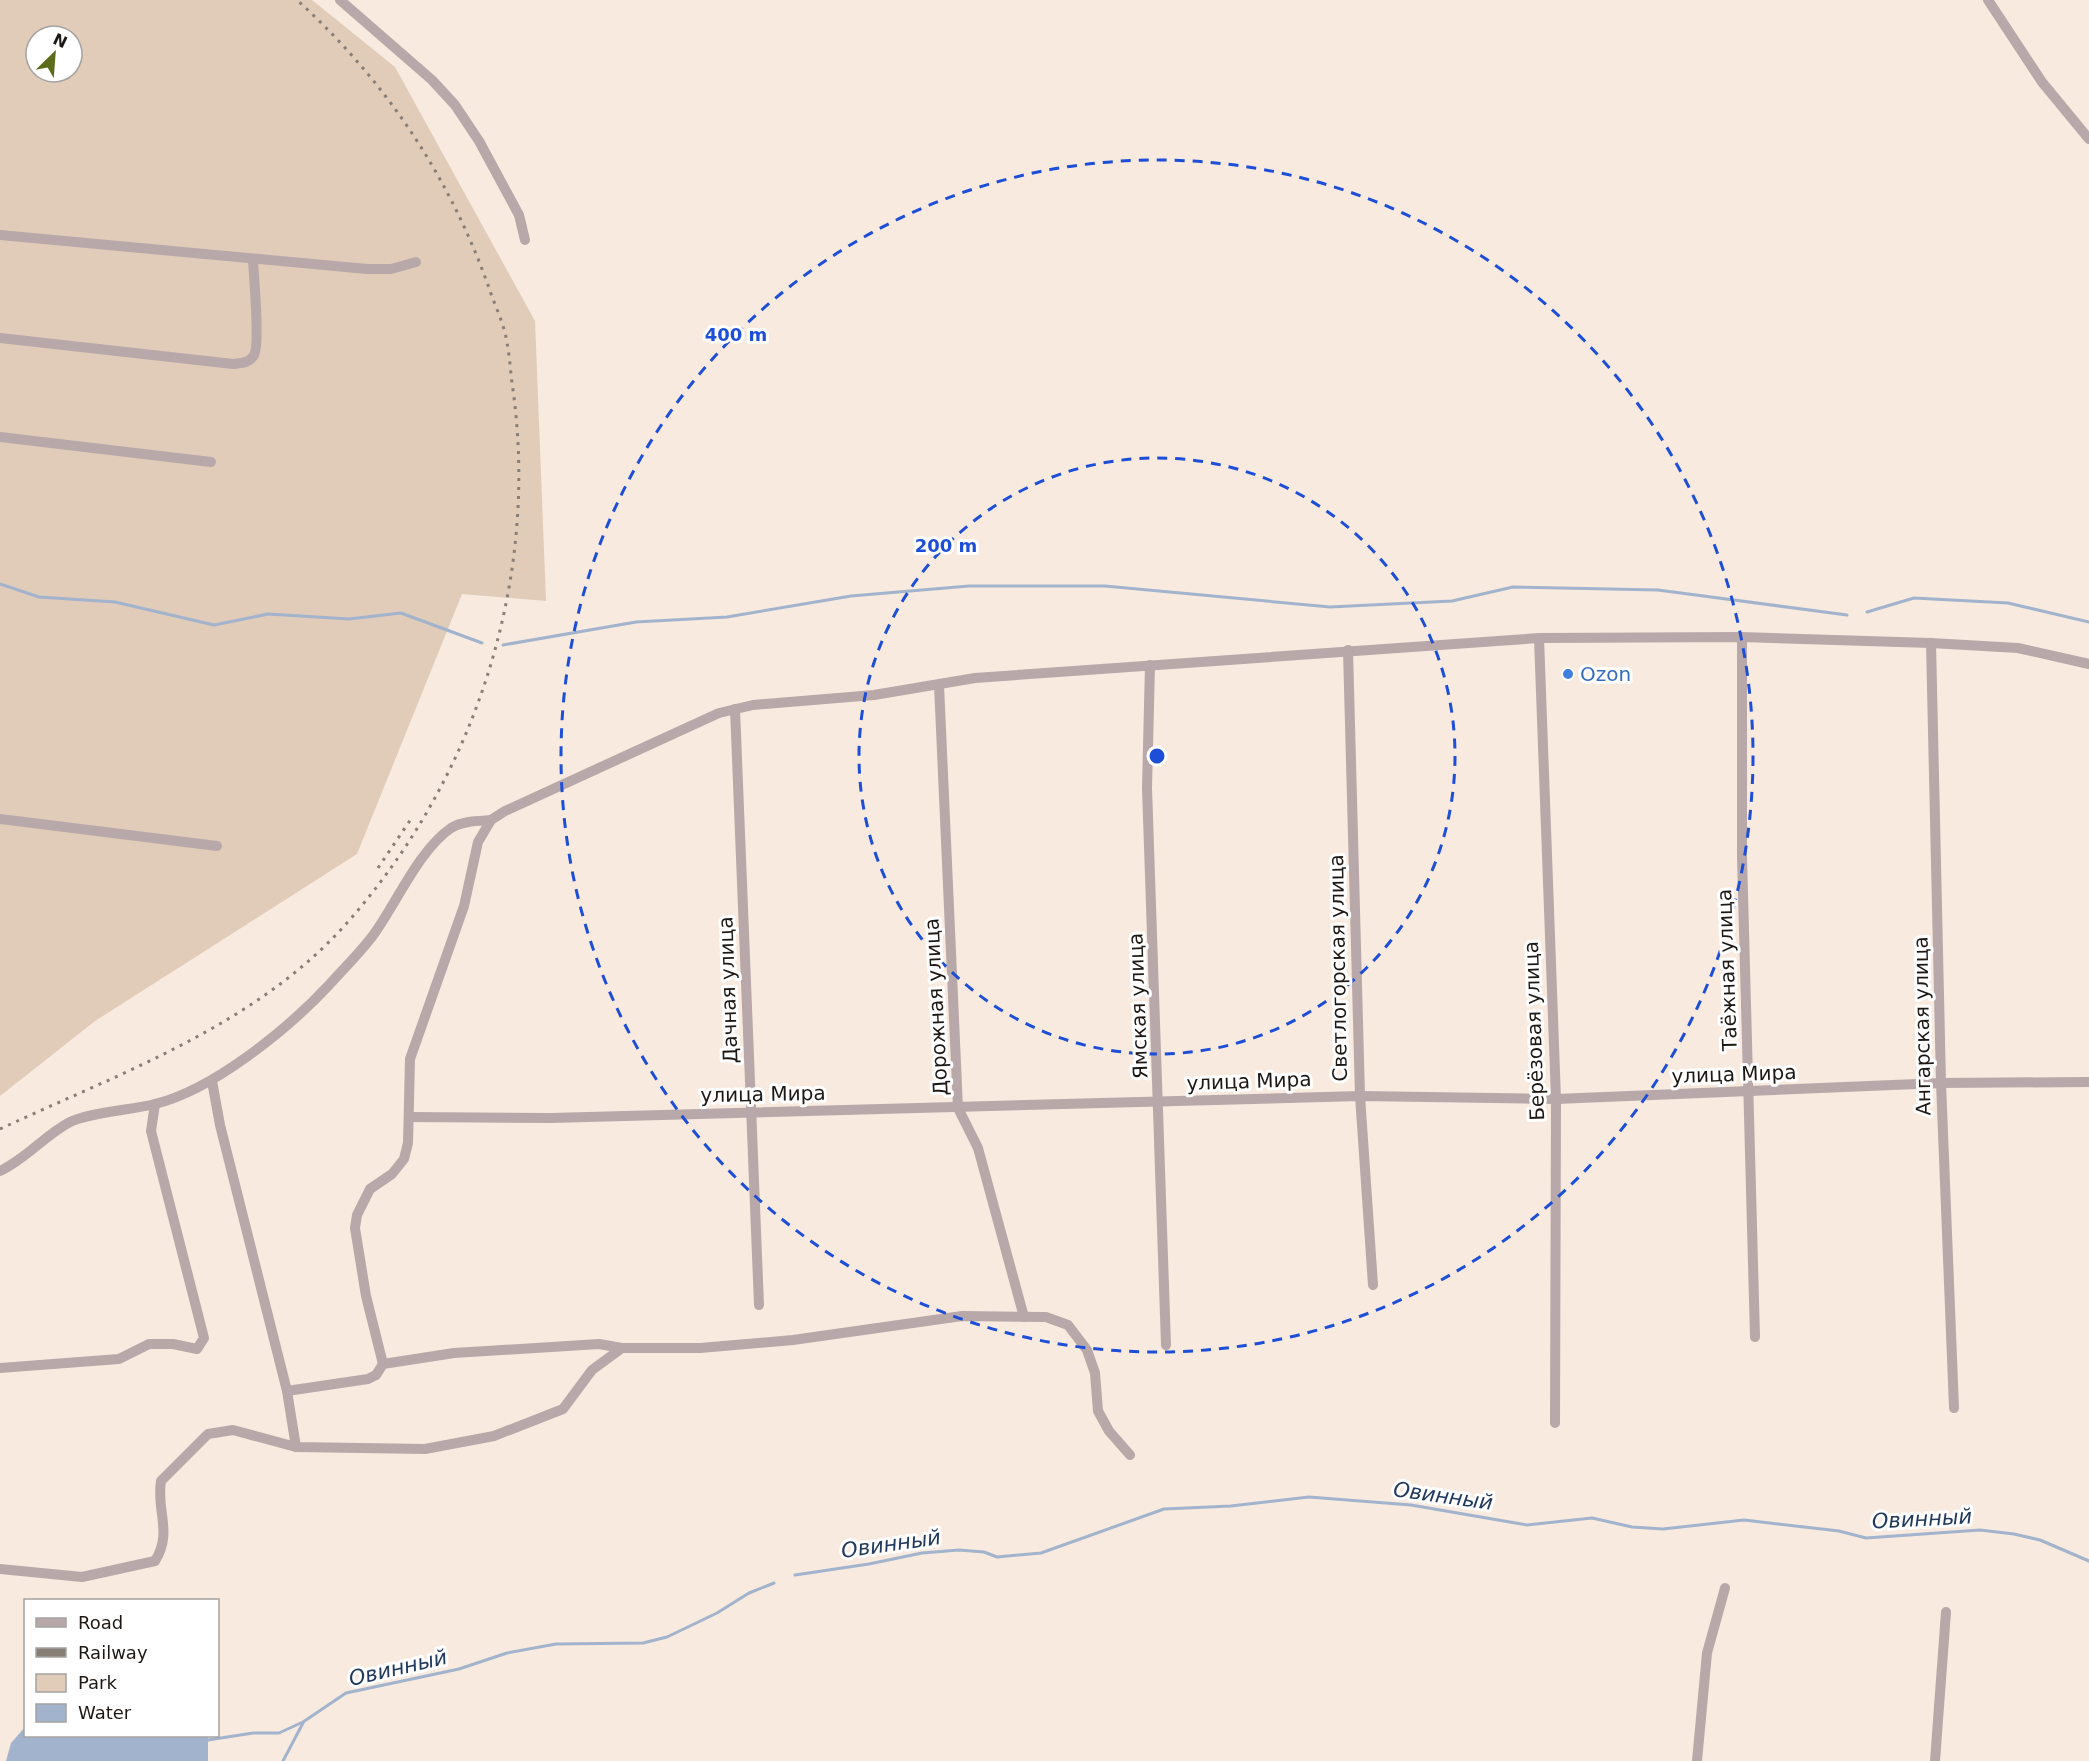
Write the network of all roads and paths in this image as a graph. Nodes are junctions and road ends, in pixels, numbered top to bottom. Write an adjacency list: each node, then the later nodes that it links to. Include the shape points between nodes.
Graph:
1 (340, 0): 5 (street, via 455,105 519,215)
2 (1988, 0): 3 (street, via 2042,82)
3 (2089, 139)
4 (0, 235): 6 (street)
5 (525, 240)
6 (253, 260): 7 (street, via 367,269); 8 (street, via 256,346 249,361 233,364)
7 (416, 262)
8 (0, 338)
9 (0, 437): 10 (street)
10 (211, 462)
11 (1742, 637): 12 (street); 13 (street); 25 (street, Таёжная улица, via 1742,857)
12 (1539, 638): 14 (street); 27 (street, Берёзовая улица)
13 (1931, 644): 15 (street, via 2018,648); 24 (street, Ангарская улица)
14 (1348, 650): 16 (street); 26 (street, Светлогорская улица)
15 (2089, 664)
16 (1149, 665): 17 (street, via 975,678); 28 (street, Ямская улица, via 1147,788)
17 (939, 685): 18 (street); 30 (street, Дорожная улица)
18 (735, 709): 20 (street); 31 (street, Дачная улица)
19 (0, 819): 21 (street)
20 (491, 820): 22 (street, via 461,824 442,837 373,936 326,988 277,1034); 32 (street, via 478,842 464,906 410,1059)
21 (217, 846)
22 (213, 1081): 29 (street); 42 (street, via 220,1125)
23 (2089, 1082): 24 (street, улица Мира)
24 (1941, 1083): 25 (street, улица Мира); 43 (street, Ангарская улица)
25 (1749, 1092): 27 (street, улица Мира); 37 (street, Таёжная улица)
26 (1359, 1096): 27 (street, улица Мира); 28 (street, улица Мира); 34 (street, Светлогорская улица)
27 (1556, 1099): 44 (street, Берёзовая улица)
28 (1159, 1101): 30 (street, улица Мира); 38 (street, Ямская улица)
29 (155, 1104): 33 (street, via 72,1120); 41 (street, via 151,1131 204,1338 197,1349 149,1344 119,1359)
30 (958, 1108): 31 (street, улица Мира); 36 (street, Дорожная улица, via 978,1148)
31 (749, 1113): 32 (street, улица Мира); 35 (street, Дачная улица)
32 (409, 1117): 40 (street, via 404,1159 392,1174 370,1189 359,1207 355,1228)
33 (0, 1171)
34 (1373, 1285)
35 (759, 1305)
36 (1024, 1317): 39 (street, via 962,1317 700,1348); 46 (street, via 1057,1320 1068,1325 1080,1340 1095,1373 1098,1411)
37 (1755, 1337)
38 (1166, 1345)
39 (622, 1348): 40 (street, via 600,1344 476,1352); 45 (street, via 592,1370 564,1409 494,1436 425,1449)
40 (383, 1364): 42 (street, via 368,1379)
41 (0, 1368)
42 (287, 1391): 45 (street)
43 (1954, 1408)
44 (1555, 1423)
45 (296, 1447): 47 (street, via 233,1430 208,1434 198,1441 161,1481 165,1537 155,1561 82,1577)
46 (1130, 1455)
47 (0, 1569)
48 (1725, 1588): 50 (street, via 1707,1653)
49 (1946, 1612): 51 (street)
50 (1697, 1761)
51 (1935, 1761)

